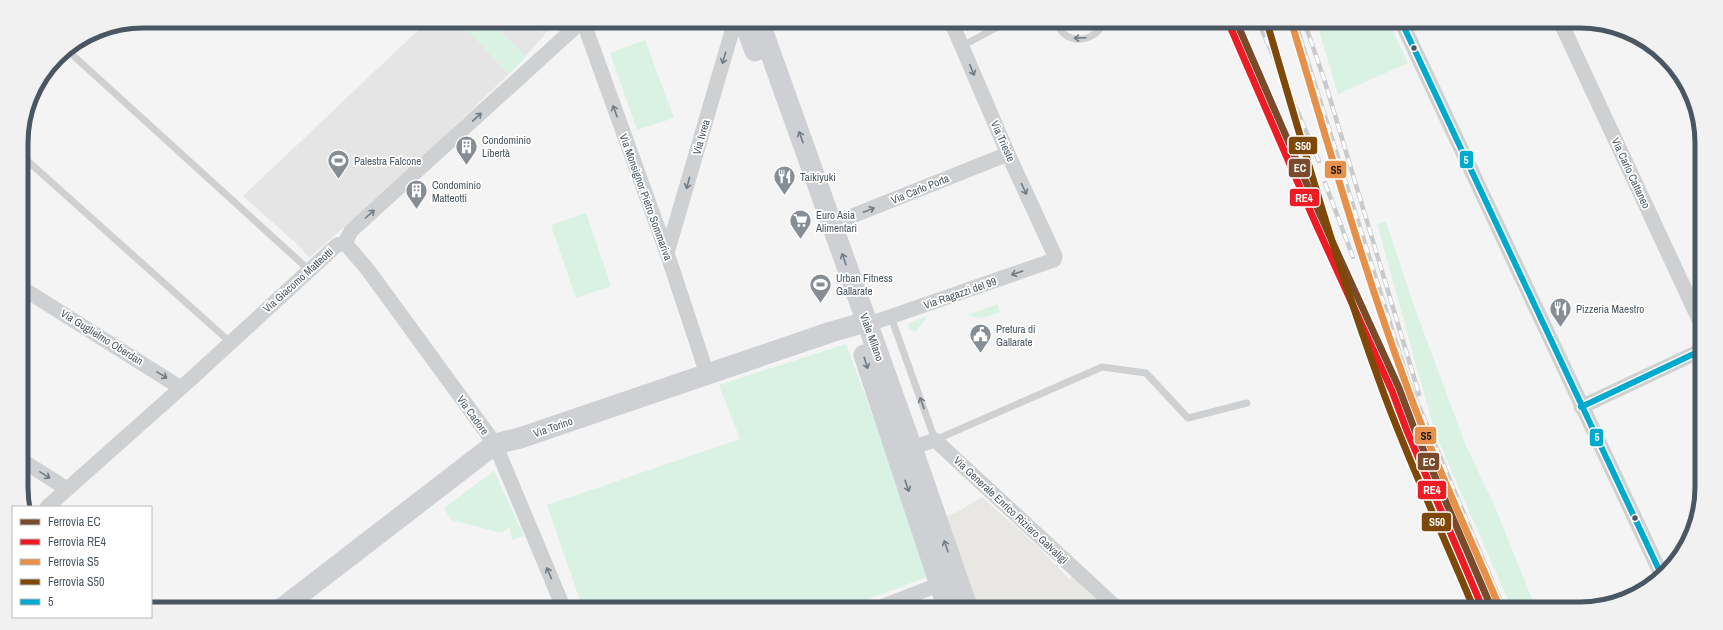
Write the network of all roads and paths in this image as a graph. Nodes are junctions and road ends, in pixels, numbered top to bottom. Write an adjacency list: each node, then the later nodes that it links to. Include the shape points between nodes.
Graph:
1 (575, 28): 17 (street, Via Giacomo Matteotti, one-way to 1, via 351,231)
2 (586, 28): 18 (street, Via Monsignor Pietro Sommariva, one-way to 2)
3 (733, 28): 18 (street, Via Ivrea, one-way to 18)
4 (747, 28): 24 (street, Viale Milano)
5 (762, 28): 16 (street, Viale Milano, one-way to 5)
6 (954, 28): 12 (street, Via Trieste)
7 (996, 28): 12 (lane)
8 (1059, 28): 9 (lane, one-way to 8, via 1096,34 1080,39 1067,36)
9 (1101, 28)
10 (1404, 28): 30 (street)
11 (1563, 28): 22 (street, Via Carlo Cattaneo)
12 (962, 46): 14 (street, Via Trieste, one-way to 14)
13 (71, 53): 20 (lane)
14 (1008, 154): 16 (street, Via Carlo Porta, one-way to 14); 19 (street, Via Trieste, one-way to 19, via 1055,256)
15 (28, 161): 25 (lane)
16 (832, 224): 24 (street, Viale Milano, one-way to 16)
17 (345, 243): 20 (street, Via Giacomo Matteotti, via 337,245); 32 (street, Via Cadore, via 368,270)
18 (667, 253): 27 (street, Via Monsignor Pietro Sommariva)
19 (1054, 260): 23 (street, Via Ragazzi del 99, one-way to 23)
20 (309, 270): 25 (street, Via Giacomo Matteotti)
21 (28, 292): 28 (street, Via Guglielmo Oberdan, one-way to 28)
22 (1695, 311)
23 (891, 317): 24 (street, Via Ragazzi del 99); 31 (lane, one-way to 23)
24 (860, 324): 27 (street, Via Torino); 33 (street, Viale Milano)
25 (230, 342): 28 (street, Via Giacomo Matteotti)
26 (1695, 353): 30 (street)
27 (707, 374): 32 (street, Via Torino, via 520,438)
28 (181, 388): 35 (street, Via Giacomo Matteotti)
29 (1247, 403): 31 (lane, via 1188,418 1146,373 1102,367)
30 (1581, 407): 37 (street)
31 (935, 440): 33 (street); 44 (street, Via Generale Enrico Riziero Galvaligi)
32 (495, 444): 39 (street, Via Torino); 40 (street, Via Cadore, one-way to 32)
33 (904, 450): 38 (street, Viale Milano)
34 (28, 464): 35 (street, one-way to 35)
35 (67, 489): 36 (street, Via Giacomo Matteotti)
36 (48, 506)
37 (1659, 570)
38 (948, 581): 41 (street); 42 (street, Viale Milano); 43 (street, Viale Milano)
39 (290, 602)
40 (561, 602)
41 (894, 602)
42 (948, 602)
43 (963, 602)
44 (1110, 602)

